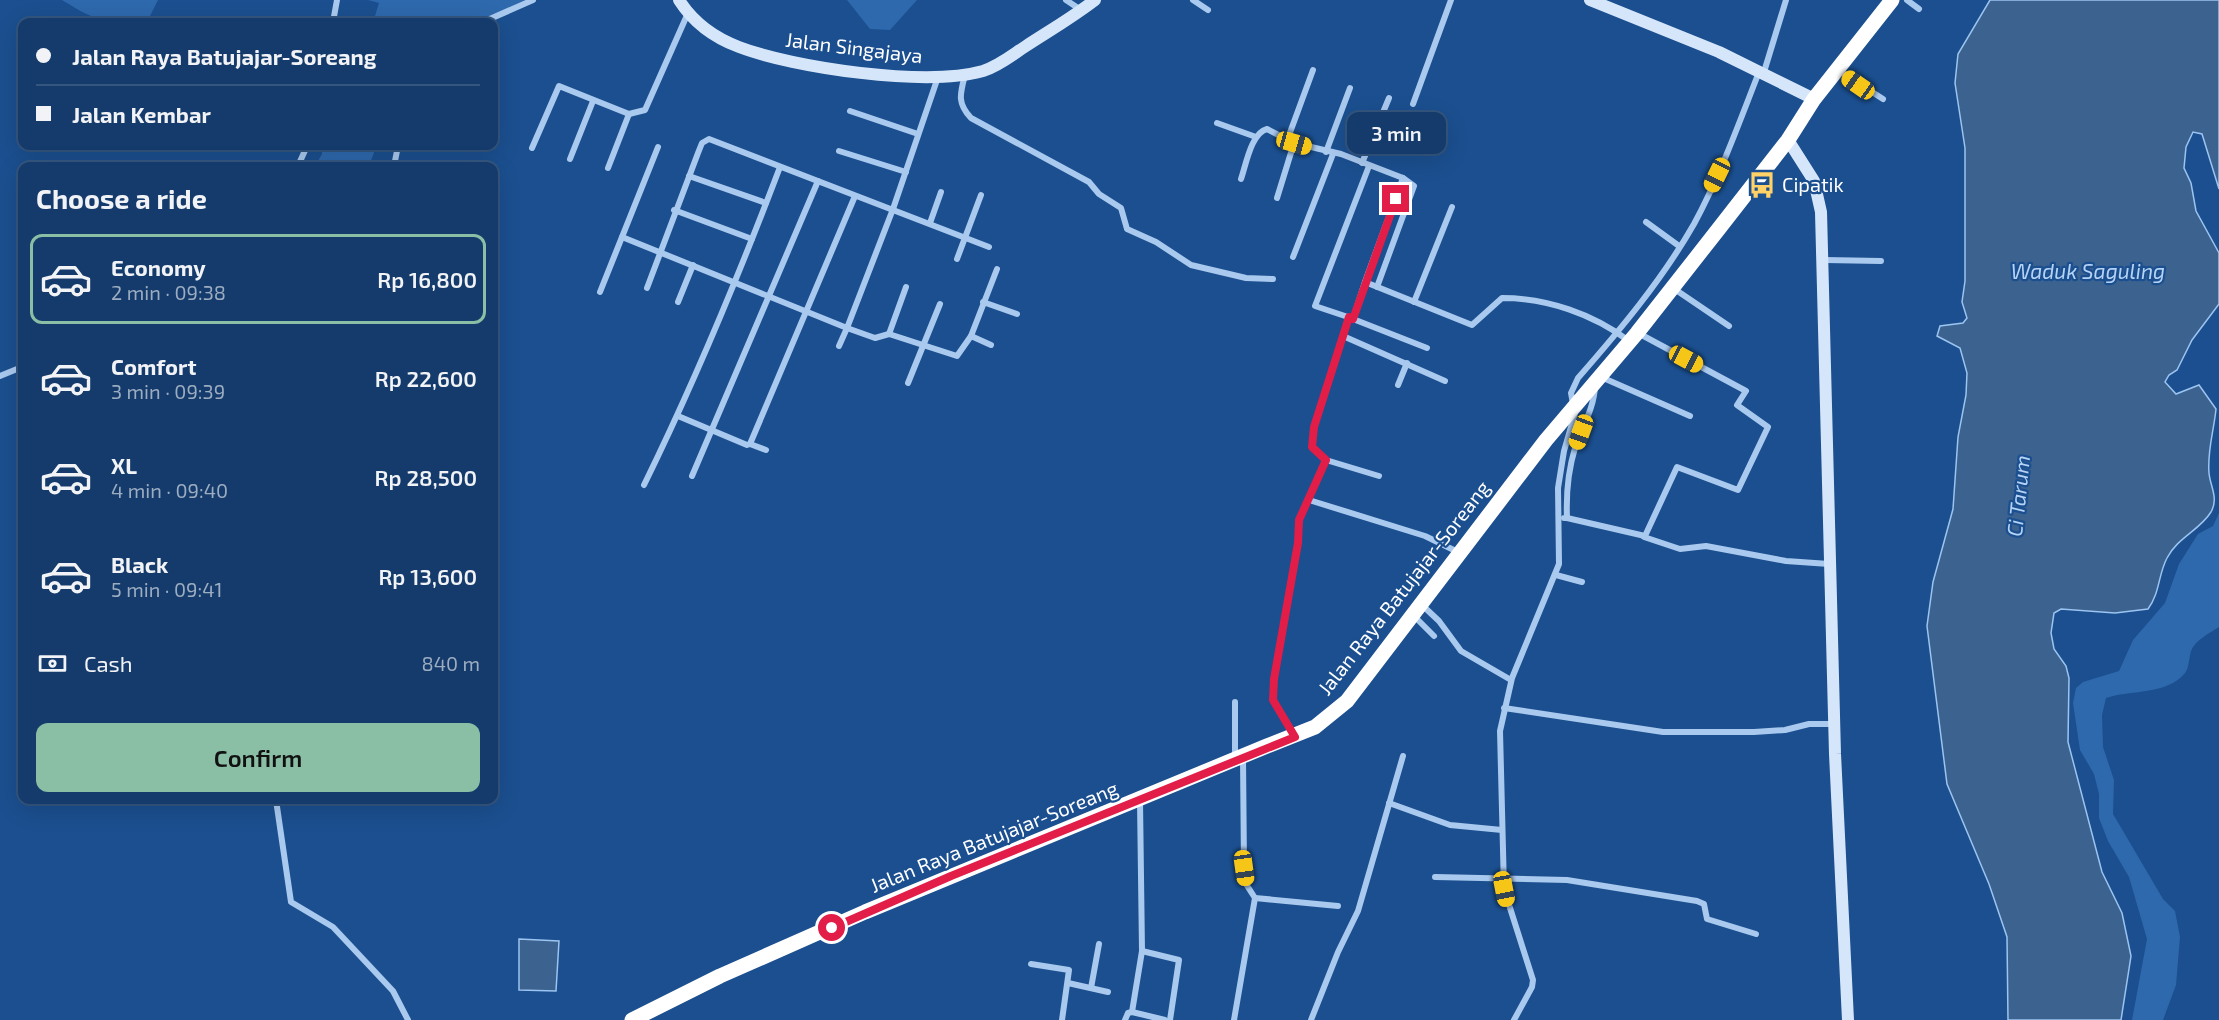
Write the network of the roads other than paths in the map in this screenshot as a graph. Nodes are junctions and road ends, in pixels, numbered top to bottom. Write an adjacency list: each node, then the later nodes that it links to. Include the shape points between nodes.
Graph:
1 (337, 0): 16 (street)
2 (533, 0): 17 (street)
3 (679, 0): 15 (street, Jalan Singajaya)
4 (1066, 0): 13 (street)
5 (1095, 0): 13 (street, Jalan Singajaya)
6 (1193, 0): 14 (street)
7 (1451, 0): 28 (street)
8 (1590, 0): 20 (street)
9 (1786, 0): 20 (street)
10 (1893, 0): 19 (highway, Jalan Raya Batujajar-Soreang)
11 (1907, 0): 12 (street)
12 (1919, 9)
13 (1081, 10): 21 (street, Jalan Singajaya, via 999,64)
14 (1208, 10)
15 (688, 13): 22 (street, Jalan Singajaya, via 710,33 770,57 901,76); 30 (street, via 645,110)
16 (334, 18)
17 (492, 18)
18 (1313, 70): 35 (street)
19 (1837, 70): 25 (highway, Jalan Raya Batujajar-Soreang); 26 (street)
20 (1762, 72): 25 (street); 65 (street, via 1725,158)
21 (965, 75): 22 (street, Jalan Singajaya); 74 (street, via 959,97 971,118 1089,182 1099,194 1121,208 1126,229 1156,242 1191,265 1246,278)
22 (938, 77): 33 (street)
23 (1350, 88): 42 (street)
24 (1389, 98): 32 (street)
25 (1814, 99): 36 (highway, Jalan Raya Batujajar-Soreang)
26 (1883, 99)
27 (593, 101): 30 (street); 40 (street, via 559,86); 43 (street)
28 (1413, 104)
29 (850, 111): 33 (street)
30 (629, 114): 46 (street)
31 (1217, 123): 34 (street)
32 (1378, 127): 39 (street); 44 (street)
33 (918, 134): 47 (street)
34 (1256, 137): 35 (street, via 1267,129); 50 (street)
35 (1288, 138): 37 (street)
36 (1788, 140): 70 (street, via 1817,191); 80 (highway, Jalan Raya Batujajar-Soreang)
37 (1294, 143): 42 (street); 55 (street)
38 (658, 147): 63 (street)
39 (1429, 147)
40 (532, 148)
41 (839, 151): 47 (street)
42 (1330, 153): 44 (street); 68 (street)
43 (570, 159)
44 (1366, 164): 49 (street); 89 (street, via 1315,306)
45 (780, 167): 48 (street, via 709,139 702,143); 51 (street); 56 (street)
46 (608, 168)
47 (906, 172): 59 (street)
48 (689, 176): 56 (street); 58 (street)
49 (1403, 178): 75 (street); 77 (street, via 1414,186)
50 (1241, 179)
51 (818, 181): 54 (street); 82 (street)
52 (941, 192): 61 (street)
53 (981, 195): 62 (street)
54 (855, 196): 59 (street); 87 (street)
55 (1277, 198)
56 (766, 203): 64 (street)
57 (1452, 207): 85 (street)
58 (675, 210): 64 (street); 67 (street)
59 (893, 210): 61 (street); 91 (street)
60 (1646, 222): 65 (street)
61 (930, 223): 62 (street)
62 (964, 235): 66 (street); 69 (street)
63 (622, 237): 67 (street); 81 (street)
64 (753, 239): 76 (street)
65 (1679, 246): 95 (street)
66 (989, 247)
67 (659, 252): 72 (street); 78 (street)
68 (1293, 257)
69 (957, 259)
70 (1825, 260): 71 (street); 121 (street)
71 (1881, 261)
72 (693, 265): 76 (street); 83 (street)
73 (997, 269): 84 (street)
74 (1273, 279)
75 (1365, 282): 77 (street); 89 (street)
76 (736, 283): 82 (street); 108 (street)
77 (1377, 287): 85 (street)
78 (647, 288)
79 (906, 288): 92 (street)
80 (1672, 288): 90 (street); 95 (highway, Jalan Raya Batujajar-Soreang)
81 (600, 292)
82 (770, 297): 87 (street); 110 (street)
83 (678, 302)
84 (983, 302): 88 (street); 93 (street)
85 (1414, 302): 95 (street, via 1472,325 1502,298 1543,300)
86 (940, 304): 98 (street)
87 (805, 312): 91 (street); 111 (street)
88 (1017, 314)
89 (1351, 318): 94 (street); 99 (street)
90 (1729, 326)
91 (847, 327): 92 (street, via 875,338); 97 (street)
92 (889, 334): 98 (street)
93 (971, 336): 96 (street); 98 (street, via 957,356)
94 (1343, 336): 100 (street); 113 (street, via 1313,438 1312,447)
95 (1626, 336): 104 (highway, Jalan Raya Batujajar-Soreang); 107 (street, via 1574,386); 119 (street, via 1746,391 1737,405 1768,427 1738,490 1677,467)
96 (991, 345)
97 (839, 346)
98 (924, 346): 105 (street)
99 (1427, 348)
100 (1407, 363): 103 (street); 106 (street)
101 (18, 369): 102 (street)
102 (0, 376)
103 (1445, 381)
104 (1597, 381): 107 (highway, Jalan Raya Batujajar-Soreang); 109 (street); 118 (street, via 1592,408 1571,466)
105 (908, 382)
106 (1398, 385)
107 (1578, 402): 118 (street, via 1560,469); 120 (highway, Jalan Raya Batujajar-Soreang)
108 (678, 416): 110 (street); 116 (street)
109 (1690, 416)
110 (713, 431): 111 (street); 114 (street)
111 (750, 444): 112 (street)
112 (766, 450)
113 (1326, 460): 115 (street); 117 (street)
114 (692, 476)
115 (1379, 476)
116 (644, 485)
117 (1309, 500): 120 (street, via 1425,536); 130 (street, via 1299,520 1274,679 1273,700)
118 (1563, 518): 119 (street); 122 (street)
119 (1644, 537): 121 (street, via 1680,549 1706,546 1786,561)
120 (1461, 553): 124 (highway, Jalan Raya Batujajar-Soreang)
121 (1830, 564): 129 (street)
122 (1556, 575): 123 (street); 126 (street)
123 (1581, 582)
124 (1418, 610): 125 (street); 126 (street, via 1439,621 1461,651); 130 (highway, Jalan Raya Batujajar-Soreang, via 1347,701 1324,722)
125 (1434, 636)
126 (1511, 680): 128 (street)
127 (1235, 702): 132 (street)
128 (1504, 708): 129 (street, via 1663,732 1754,732 1785,730 1809,723); 136 (street, via 1499,754)
129 (1834, 724): 158 (street)
130 (1295, 737): 132 (highway, Jalan Raya Batujajar-Soreang)
131 (1403, 756): 134 (street)
132 (1239, 758): 133 (highway, Jalan Raya Batujajar-Soreang); 139 (street, via 1244,868 1246,884)
133 (1140, 800): 143 (street); 150 (highway, Jalan Raya Batujajar-Soreang, via 865,912)
134 (1389, 803): 136 (street, via 1450,825); 156 (street, via 1358,911)
135 (277, 804): 149 (street, via 291,902 333,927 393,991)
136 (1502, 830): 138 (street)
137 (1436, 877): 138 (street)
138 (1504, 877): 141 (street, via 1568,880 1697,901 1704,904 1707,920); 157 (street, via 1508,907 1532,975 1532,987)
139 (1255, 898): 140 (street); 155 (street)
140 (1338, 906)
141 (1756, 934)
142 (1100, 944): 146 (street)
143 (1142, 951): 148 (street); 154 (street, via 1179,960)
144 (1031, 964): 145 (street, via 1069,970)
145 (1068, 983): 146 (street); 151 (street)
146 (1091, 988): 147 (street)
147 (1108, 992)
148 (1132, 1012): 152 (street); 153 (street)
149 (408, 1020)
150 (632, 1020)
151 (1062, 1020)
152 (1125, 1020)
153 (1165, 1020)
154 (1170, 1020)
155 (1234, 1020)
156 (1311, 1020)
157 (1514, 1020)
158 (1848, 1020)

